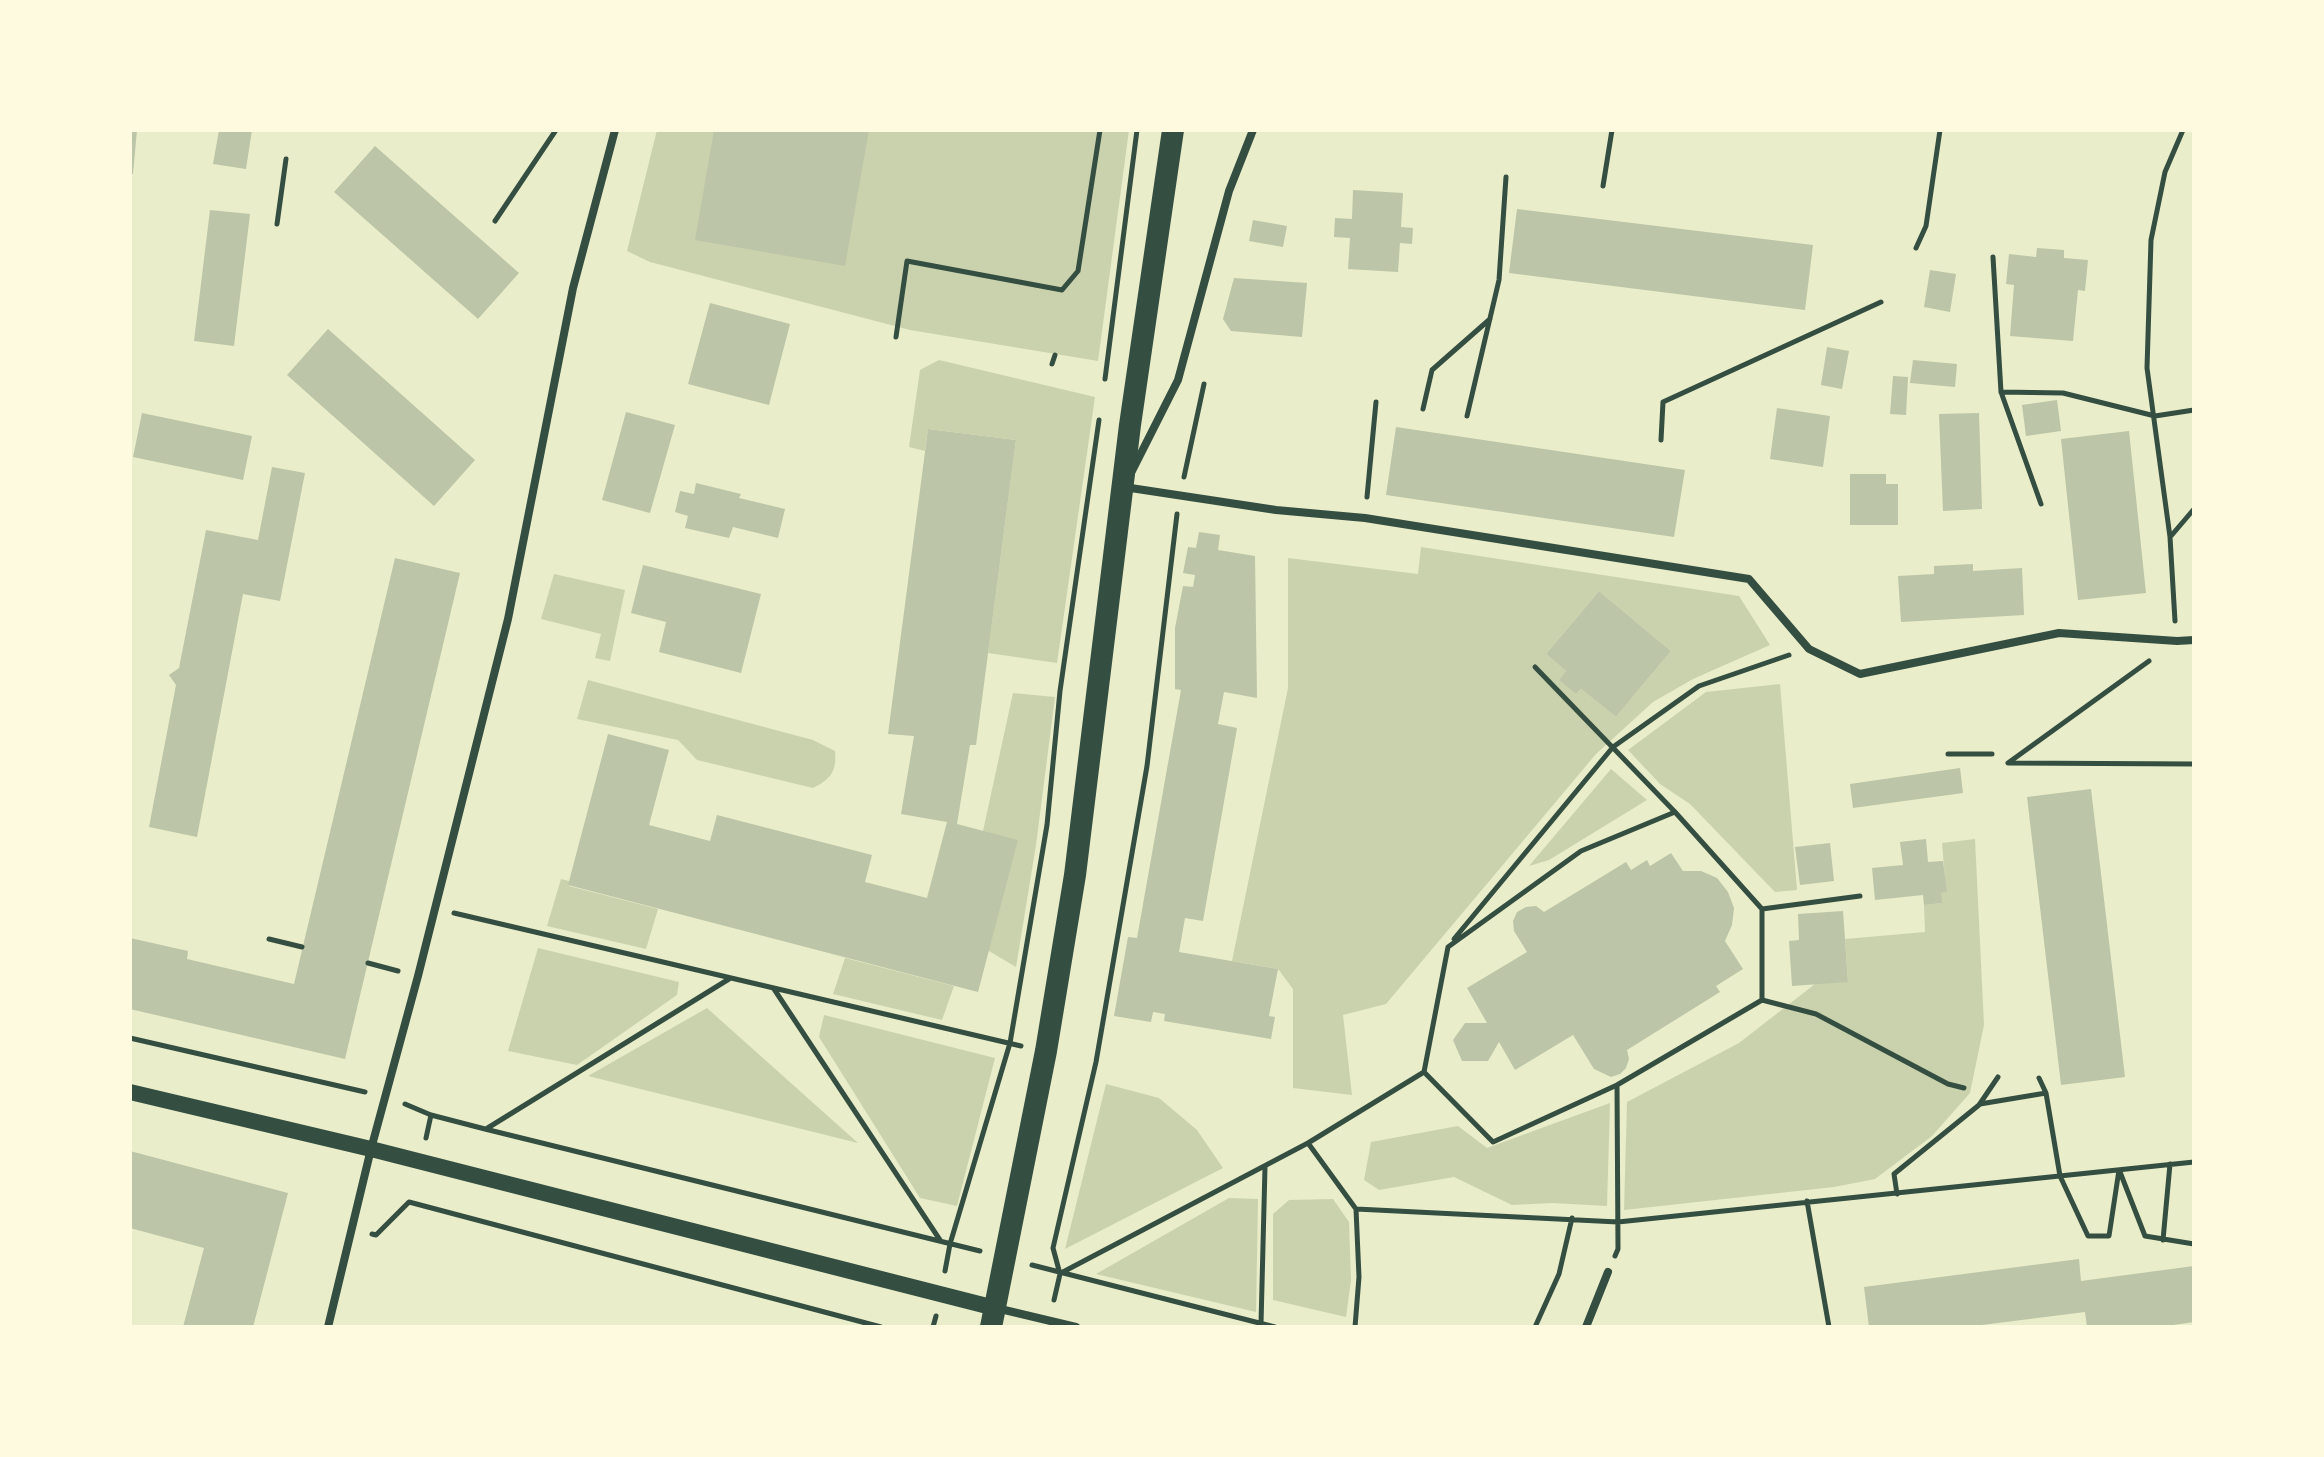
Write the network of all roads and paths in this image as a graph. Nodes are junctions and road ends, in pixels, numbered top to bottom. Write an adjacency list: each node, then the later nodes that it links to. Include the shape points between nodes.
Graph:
1 (556, 130): 13 (path)
2 (615, 130): 49 (street, via 573,288 508,619)
3 (1100, 130): 19 (path, via 1078,271 1062,290 907,261)
4 (1137, 130): 23 (path)
5 (1173, 130): 32 (highway)
6 (1253, 130): 32 (street, via 1229,191 1178,380)
7 (1612, 130): 12 (path)
8 (1940, 130): 15 (path, via 1926,226)
9 (2183, 130): 29 (path, via 2165,172 2151,240 2147,368)
10 (286, 159): 14 (path)
11 (1506, 177): 18 (path, via 1499,280)
12 (1603, 186)
13 (495, 221)
14 (277, 224)
15 (1916, 248)
16 (1993, 257): 24 (path)
17 (1881, 302): 31 (path, via 1663,402)
18 (1490, 319): 26 (path, via 1432,370); 28 (path)
19 (896, 337)
20 (1055, 355): 21 (path)
21 (1052, 364)
22 (1204, 384): 33 (path)
23 (1103, 389)
24 (2001, 392): 29 (path, via 2063,393); 34 (path)
25 (1376, 402): 36 (path)
26 (1423, 409)
27 (2194, 410): 29 (path)
28 (1467, 416)
29 (2155, 416): 37 (path)
30 (1099, 419): 60 (path, via 1060,691 1047,825)
31 (1661, 440)
32 (1124, 487): 33 (street); 61 (highway, via 1075,875)
33 (1180, 495): 36 (street); 91 (path, via 1147,766 1096,1062 1053,1248)
34 (2041, 504)
35 (2194, 509): 37 (path)
36 (1365, 518): 40 (street, via 1749,579)
37 (2170, 537): 39 (path)
38 (2194, 640): 39 (street)
39 (2177, 641): 40 (street, via 2059,633 1860,674)
40 (1809, 649): 43 (path, via 1699,686)
41 (1535, 667): 43 (path)
42 (2135, 671): 46 (path, via 2008,763)
43 (1613, 747): 47 (path); 53 (path)
44 (1948, 754): 45 (path)
45 (1992, 754)
46 (2194, 764)
47 (1675, 812): 50 (path); 53 (path, via 1581,851)
48 (1860, 896): 50 (path)
49 (434, 908): 55 (street); 56 (path)
50 (1762, 909): 58 (path)
51 (269, 939): 52 (path)
52 (302, 947)
53 (1448, 947): 62 (path)
54 (368, 963): 55 (path)
55 (418, 976): 69 (street)
56 (730, 978): 57 (path); 71 (path)
57 (773, 988): 60 (path); 85 (path)
58 (1762, 1000): 65 (path); 66 (path, via 1816,1014)
59 (130, 1038): 69 (path)
60 (1010, 1043): 61 (path); 87 (path)
61 (1046, 1051): 89 (highway)
62 (1424, 1072): 65 (path, via 1493,1142); 72 (path)
63 (1998, 1077): 70 (path)
64 (2039, 1078): 68 (path)
65 (1617, 1085): 83 (path)
66 (1964, 1088)
67 (130, 1092): 73 (main road)
68 (2046, 1093): 70 (path); 78 (path)
69 (385, 1096): 71 (path); 73 (street)
70 (1979, 1105): 79 (path, via 1894,1174)
71 (485, 1129): 85 (path)
72 (1308, 1143): 76 (path); 81 (path)
73 (371, 1149): 84 (street); 92 (main road)
74 (2194, 1162): 75 (path)
75 (2170, 1164): 77 (path); 86 (path)
76 (1265, 1167): 91 (path); 94 (path)
77 (2119, 1170): 78 (path); 78 (path, via 2109,1236 2088,1236); 86 (path, via 2145,1236)
78 (2060, 1176): 79 (path)
79 (1897, 1194): 80 (path)
80 (1807, 1201): 83 (path); 103 (path)
81 (1356, 1209): 82 (path); 100 (path)
82 (1572, 1218): 83 (path); 101 (path, via 1559,1274)
83 (1618, 1222): 90 (path, via 1618,1249)
84 (353, 1230): 95 (street); 96 (path, via 376,1235 409,1202)
85 (940, 1240): 87 (path)
86 (2163, 1240): 88 (path)
87 (950, 1244): 89 (path); 92 (path)
88 (2194, 1244)
89 (1005, 1257): 91 (path); 93 (highway)
90 (1608, 1272): 102 (street)
91 (1060, 1274): 94 (path)
92 (941, 1293): 93 (main road); 97 (path)
93 (993, 1317): 98 (street)
94 (1261, 1324): 99 (path)
95 (328, 1327)
96 (881, 1327)
97 (933, 1327)
98 (1076, 1327)
99 (1275, 1327)
100 (1355, 1327)
101 (1535, 1327)
102 (1586, 1327)
103 (1829, 1327)

